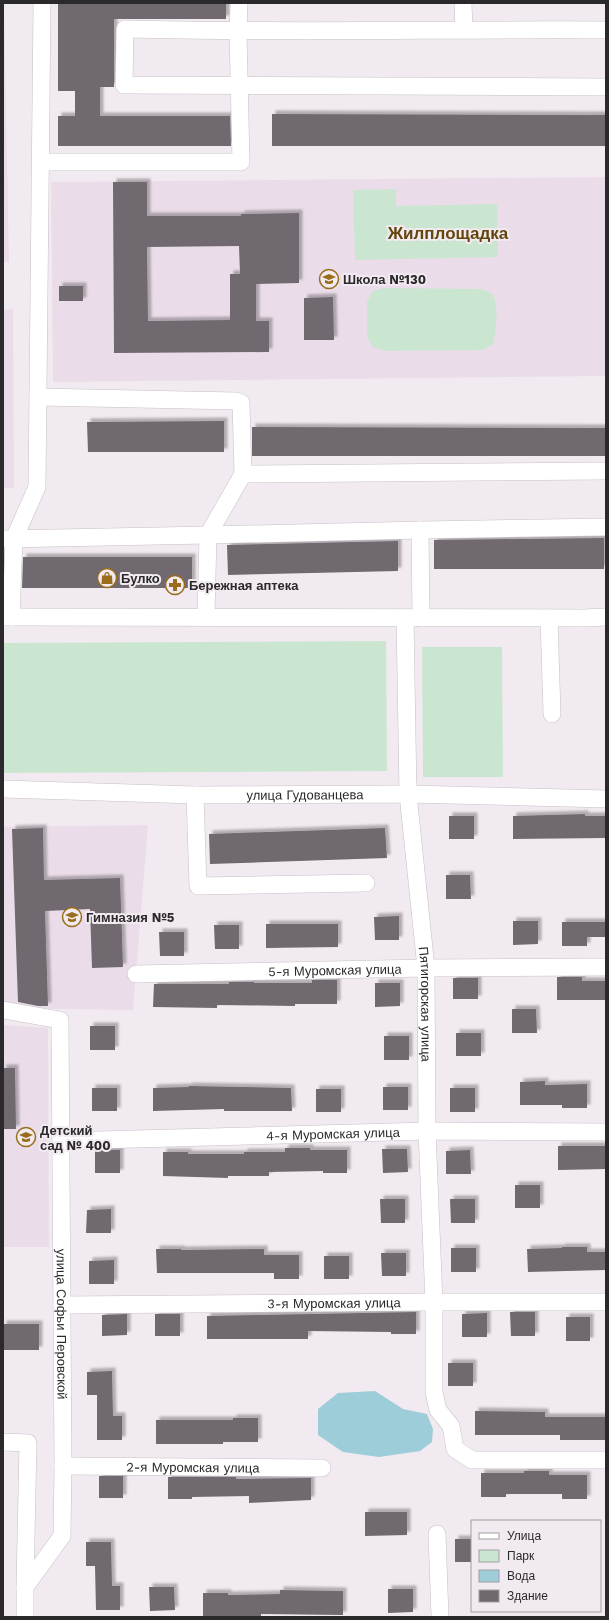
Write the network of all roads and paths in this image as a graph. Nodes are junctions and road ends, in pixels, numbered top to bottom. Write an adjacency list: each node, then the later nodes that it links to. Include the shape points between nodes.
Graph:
1 (42, 3): 9 (street)
2 (239, 3): 6 (street)
3 (463, 3): 4 (street)
4 (464, 29): 5 (street); 6 (street)
5 (606, 30)
6 (238, 32): 7 (street); 7 (street, via 125,29 124,86)
7 (239, 86): 8 (street); 9 (street, via 241,162)
8 (606, 86)
9 (41, 162): 10 (street)
10 (38, 397): 12 (street, via 236,401 241,403); 16 (street, via 38,487)
11 (606, 471): 12 (street)
12 (243, 474): 15 (street)
13 (606, 527): 14 (street)
14 (420, 530): 15 (street); 20 (street, Пятигорская улица)
15 (208, 536): 16 (street); 19 (street)
16 (9, 539): 17 (street)
17 (7, 617): 19 (street)
18 (606, 617): 21 (street)
19 (206, 618): 20 (street)
20 (413, 618): 21 (street); 24 (street, Пятигорская улица)
21 (549, 618): 22 (street)
22 (552, 714)
23 (3, 789): 25 (street, улица Гудованцева)
24 (408, 794): 25 (street, улица Гудованцева); 26 (street, улица Гудованцева); 29 (street, Пятигорская улица)
25 (195, 796): 27 (street, via 198,886)
26 (606, 799)
27 (366, 883)
28 (606, 967): 29 (street, 5-я Муромская улица)
29 (426, 968): 30 (street, 5-я Муромская улица); 32 (street, Пятигорская улица)
30 (136, 974)
31 (3, 1010): 34 (street, улица Софьи Перовской, via 60,1020)
32 (427, 1131): 33 (street, 4-я Муромская улица); 34 (street, 4-я Муромская улица); 35 (street, Пятигорская улица)
33 (606, 1132)
34 (61, 1142): 37 (street, улица Софьи Перовской)
35 (434, 1302): 36 (street, 3-я Муромская улица); 37 (street, 3-я Муромская улица); 39 (street, Пятигорская улица, via 434,1392 438,1410 451,1426 456,1449 472,1460)
36 (606, 1302)
37 (62, 1305): 40 (street, улица Софьи Перовской)
38 (3, 1442): 43 (street, via 28,1443)
39 (606, 1460)
40 (63, 1466): 41 (street, 2-я Муромская улица); 43 (street, улица Софьи Перовской, via 62,1536)
41 (322, 1468)
42 (437, 1534): 45 (street)
43 (25, 1587): 44 (street)
44 (25, 1617)
45 (440, 1617)

